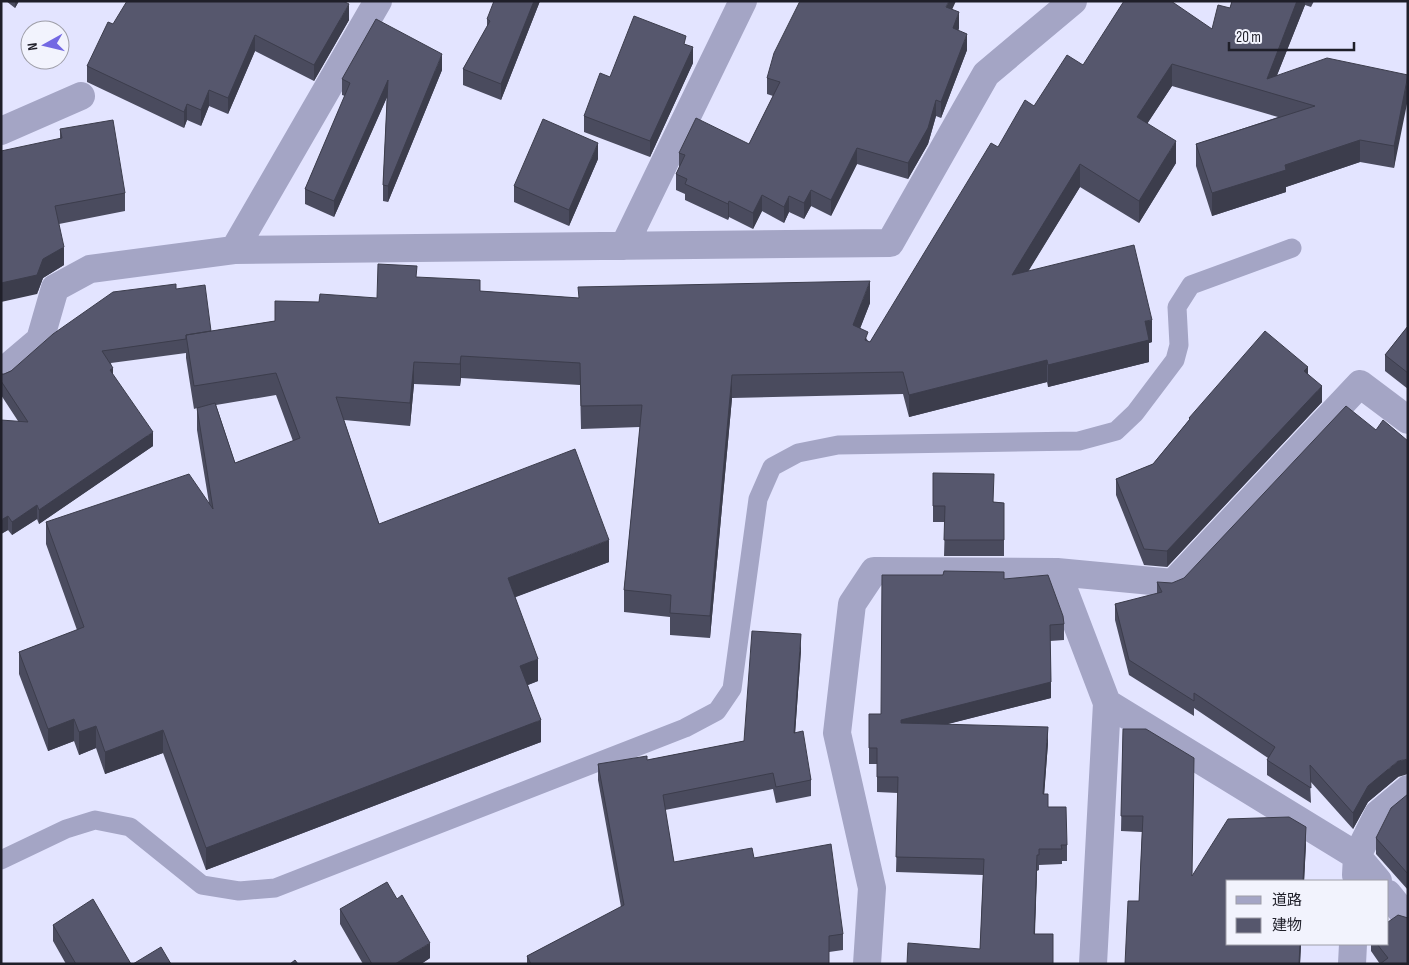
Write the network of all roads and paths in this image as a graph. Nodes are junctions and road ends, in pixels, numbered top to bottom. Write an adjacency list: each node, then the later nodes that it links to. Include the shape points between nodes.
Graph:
1 (378, 1): 8 (street)
2 (743, 1): 6 (street)
3 (1073, 1): 6 (street, via 986,74 890,243)
4 (81, 96): 5 (street)
5 (1, 131)
6 (624, 246): 8 (street)
7 (1292, 248): 14 (lane, via 1191,286 1177,307 1179,345 1175,360 1135,414 1116,431 1079,441 838,445 798,453 772,467 758,499 732,689 717,711 685,728 275,888 240,891 202,885 130,827 95,820 66,829)
8 (234, 250): 9 (street, via 90,269 55,288 40,340)
9 (1, 373)
10 (1408, 420): 11 (street, via 1360,384 1173,583)
11 (1057, 572): 12 (street); 20 (street, via 874,571 852,604 837,733 872,888)
12 (1107, 703): 15 (street); 21 (street)
13 (1408, 789): 15 (street, via 1378,814)
14 (1, 860)
15 (1357, 868): 16 (street)
16 (1376, 880)
17 (1389, 895): 18 (street)
18 (1408, 919)
19 (1353, 945): 22 (street)
20 (867, 964)
21 (1093, 964)
22 (1352, 964)

